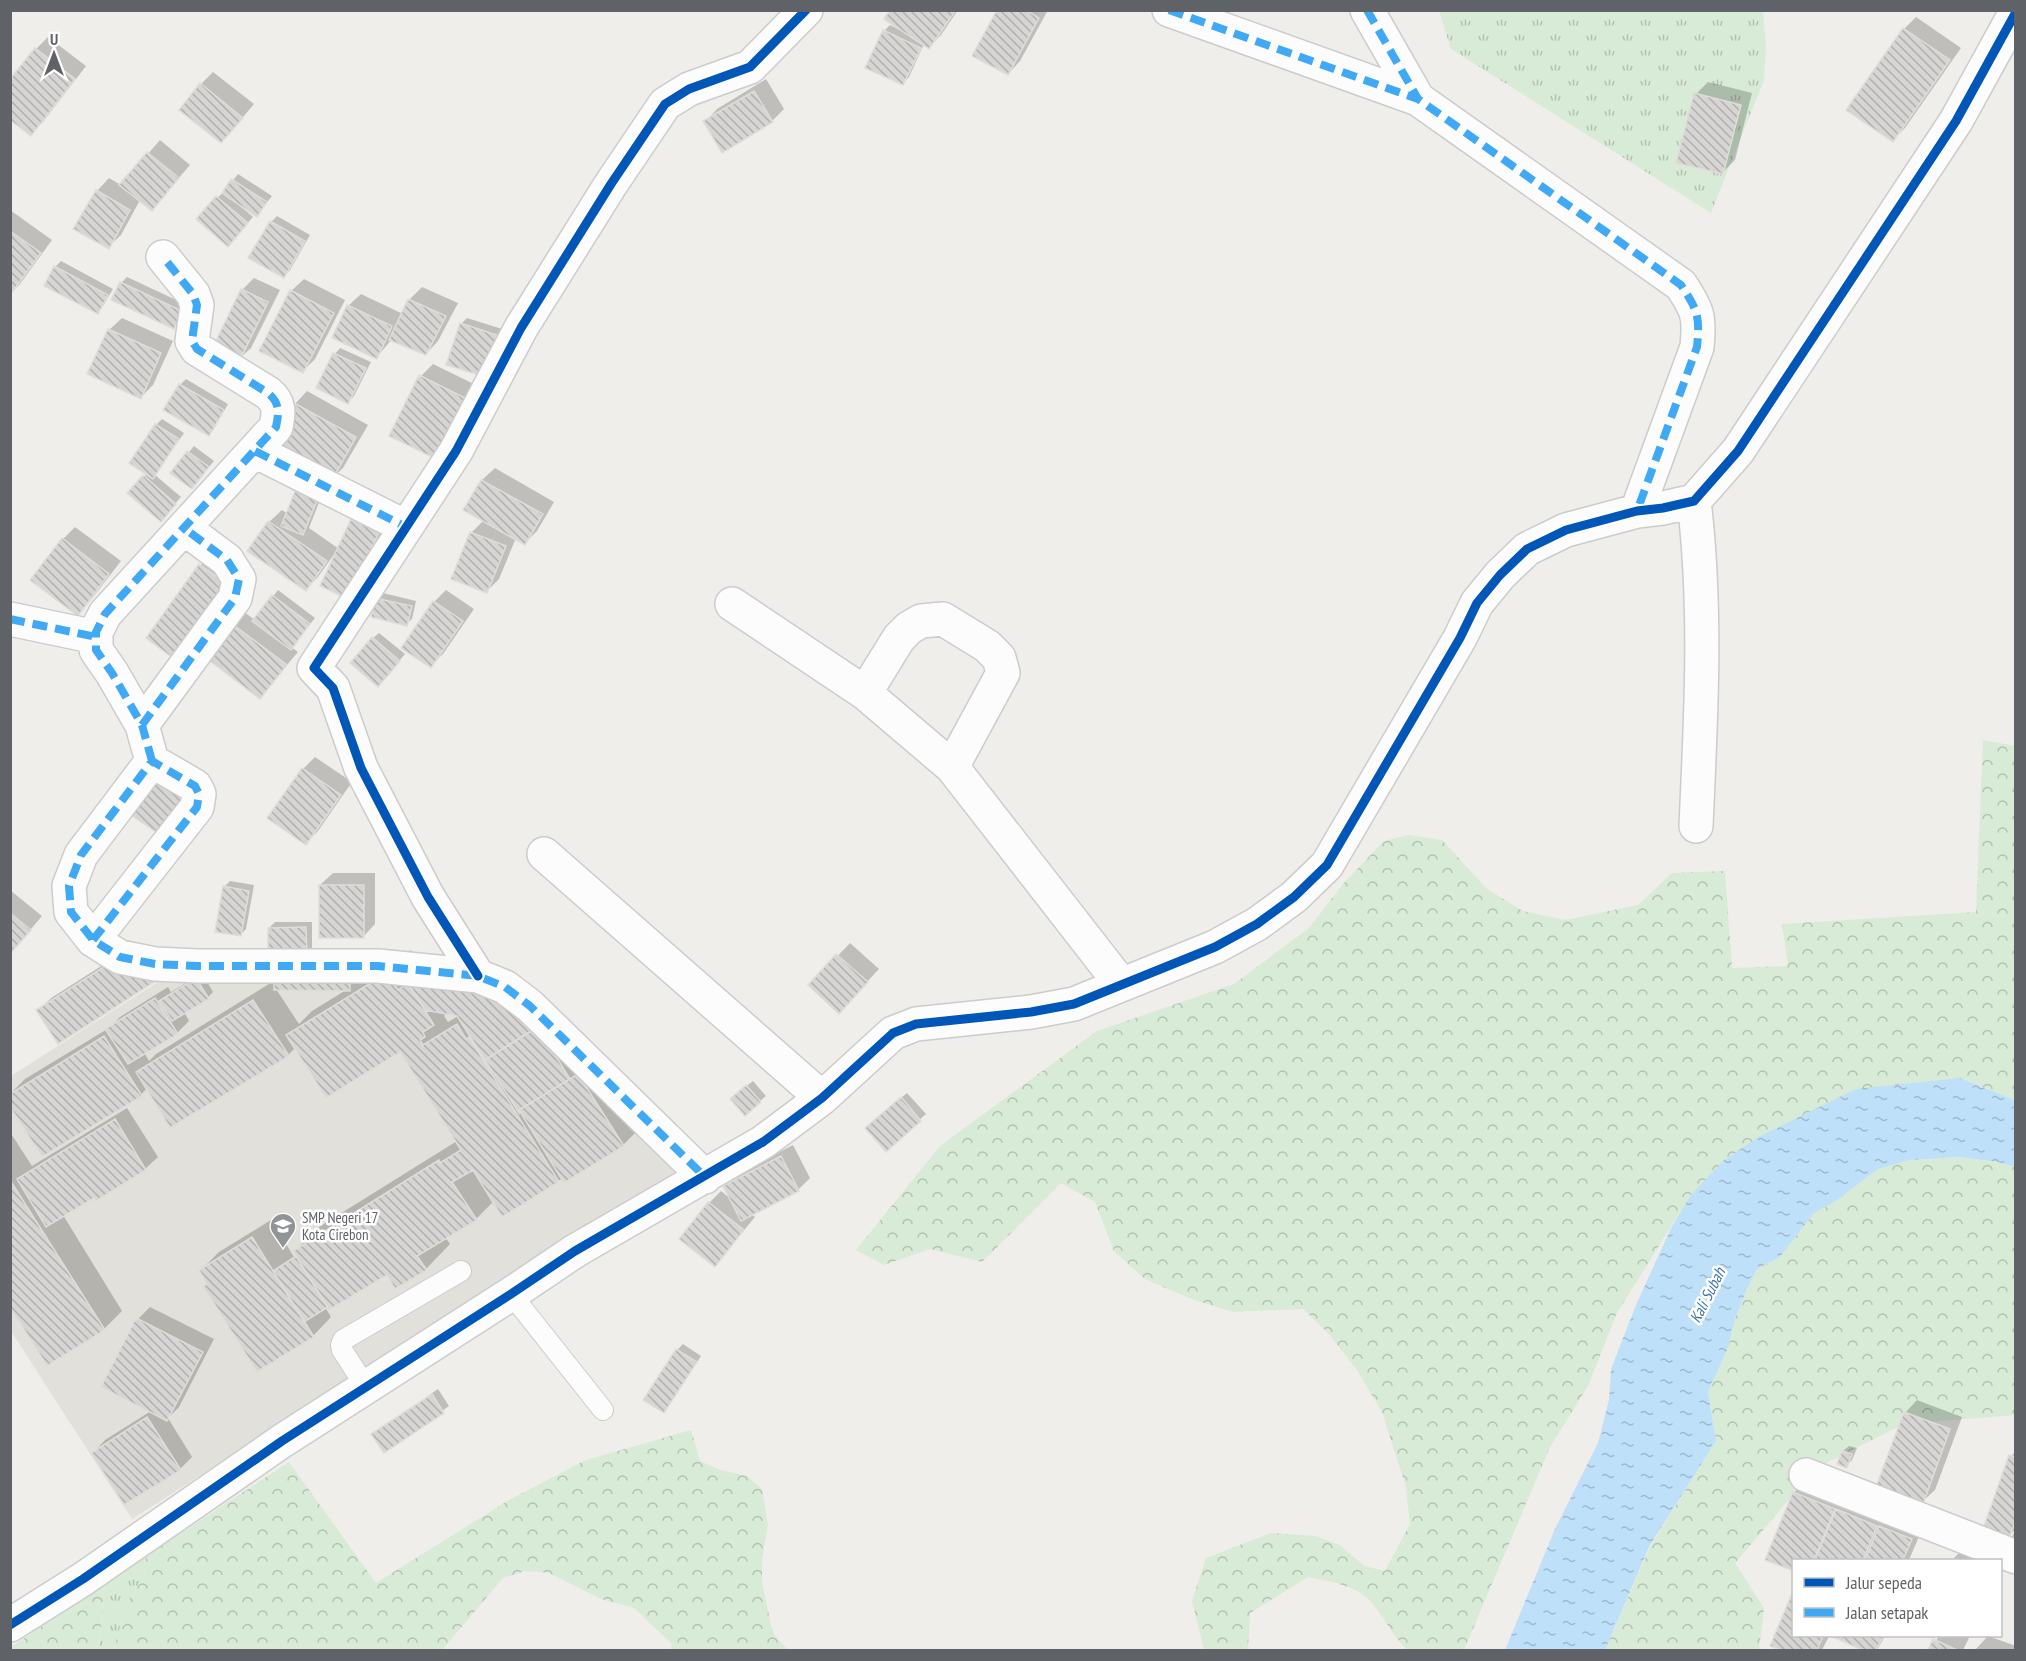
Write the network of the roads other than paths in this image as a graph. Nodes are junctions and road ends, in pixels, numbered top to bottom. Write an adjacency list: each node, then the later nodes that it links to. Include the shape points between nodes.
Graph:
1 (807, 10): 11 (street, via 750,67 689,89 665,104 610,184 521,328 456,451)
2 (1168, 10): 5 (street)
3 (1367, 10): 5 (street)
4 (2016, 12): 8 (street, via 1956,122 1737,451)
5 (1418, 99): 9 (street, via 1681,285 1693,303 1699,322 1697,347)
6 (163, 257): 7 (street, via 194,294 197,305 192,341 197,349 276,399 276,427)
7 (255, 451): 10 (street); 11 (street)
8 (1694, 501): 9 (street); 19 (street, via 1700,552 1703,677)
9 (1637, 511): 23 (street, via 1566,530 1527,549 1500,575 1477,603 1327,865 1294,897 1257,924 1215,947)
10 (184, 528): 14 (street, via 105,614); 16 (street, via 227,560 239,579 236,598)
11 (406, 528): 22 (street, via 314,668 333,688 361,768 428,897)
12 (732, 604): 15 (street)
13 (10, 619): 14 (street)
14 (96, 637): 16 (street, via 96,650)
15 (865, 693): 18 (street); 18 (street, via 900,638 921,621 944,620 987,646 999,658 1003,673)
16 (142, 725): 17 (street)
17 (152, 761): 21 (street, via 81,855 69,886 71,912); 21 (street, via 195,786 199,794 197,807)
18 (952, 767): 23 (street)
19 (1696, 826)
20 (543, 854): 24 (street)
21 (93, 940): 22 (street, via 120,957 155,964 378,966)
22 (478, 976): 25 (street, via 505,987 530,1006)
23 (1121, 984): 24 (street, via 1074,1004 916,1024 893,1033)
24 (822, 1098): 25 (street, via 763,1142)
25 (705, 1177): 27 (street, via 575,1251)
26 (461, 1270): 28 (lane, via 343,1340 342,1350)
27 (511, 1294): 28 (street); 29 (lane)
28 (366, 1388): 32 (street)
29 (603, 1410)
30 (1806, 1475): 31 (street)
31 (2016, 1557)
32 (10, 1625)

